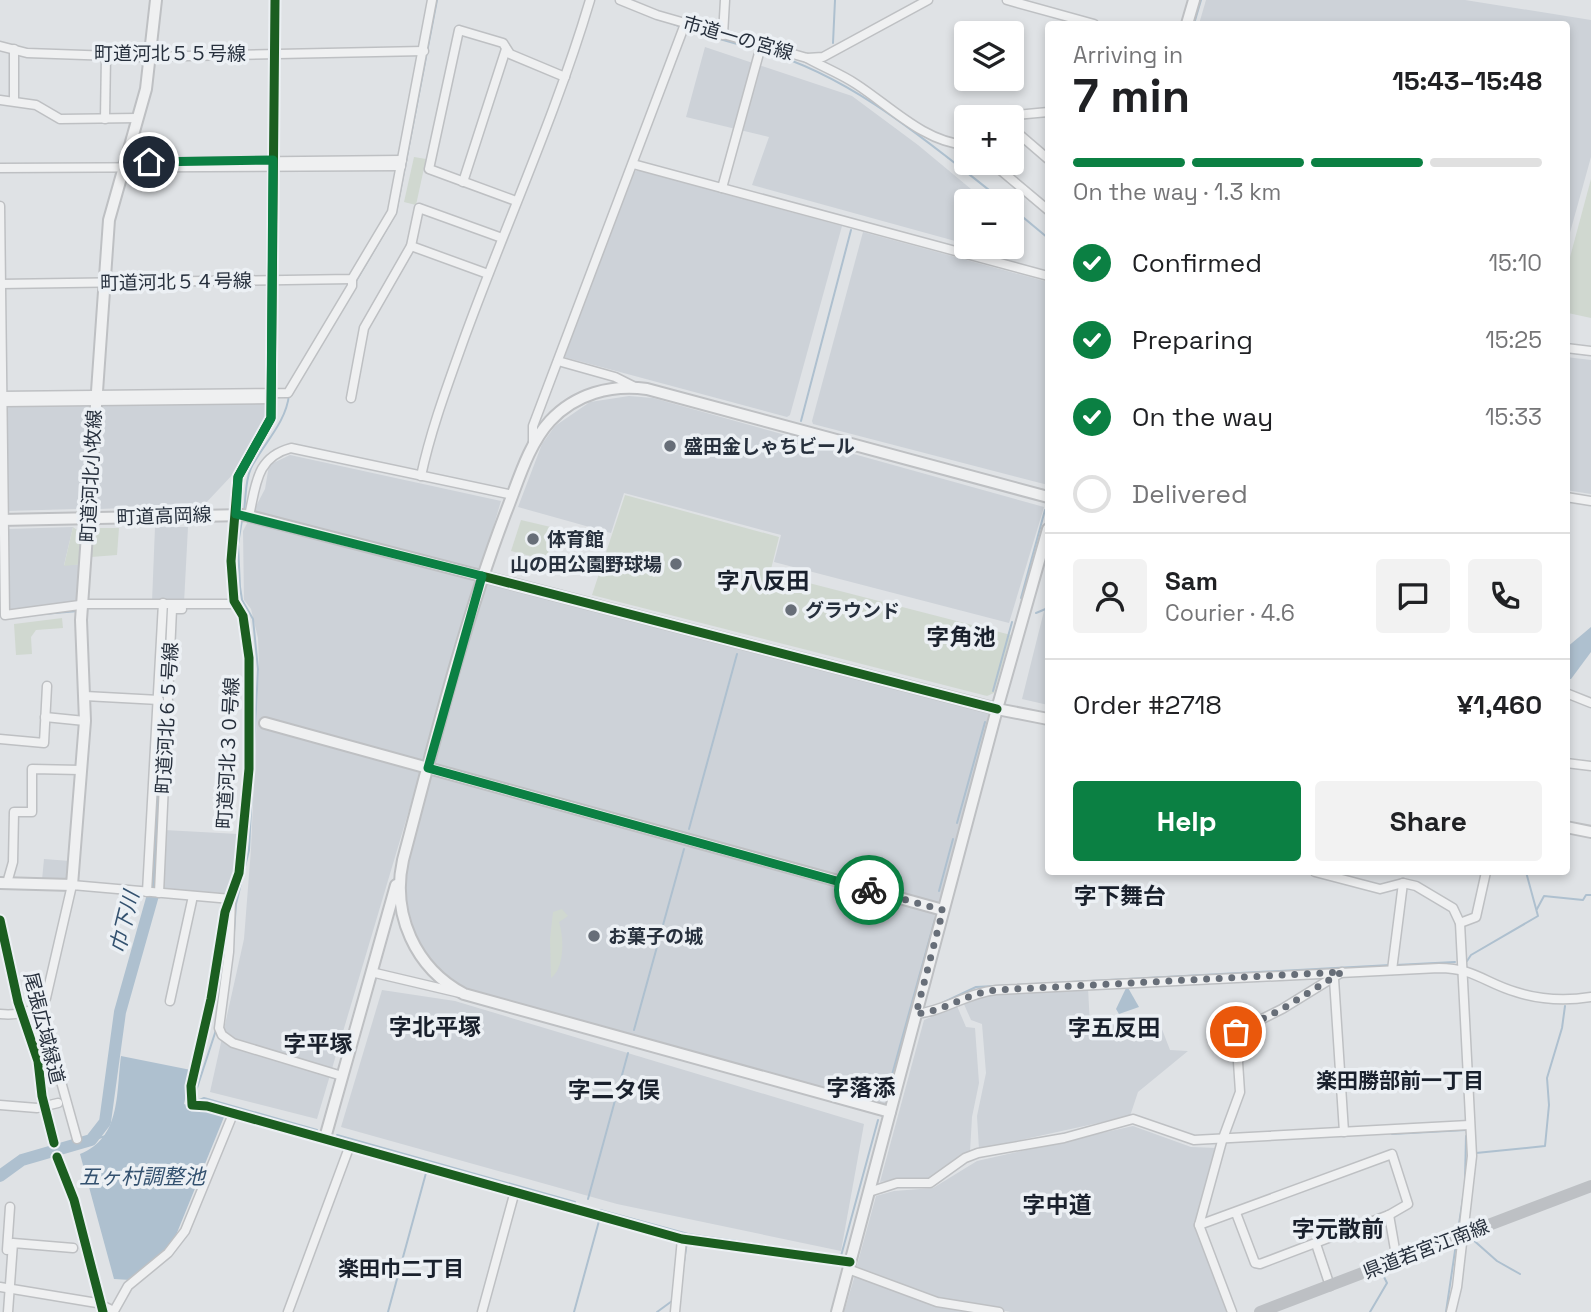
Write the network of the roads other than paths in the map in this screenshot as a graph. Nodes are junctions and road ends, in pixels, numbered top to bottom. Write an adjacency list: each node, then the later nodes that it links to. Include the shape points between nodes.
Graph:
1 (156, 0): 22 (street, 町道河北小牧線)
2 (275, 0): 20 (street, 町道河北３０号線)
3 (432, 0): 19 (street)
4 (590, 0): 24 (street)
5 (620, 0): 10 (street, 市道一の宮線)
6 (726, 0): 14 (street)
7 (928, 0): 23 (street, 市道一の宮線, via 822,57)
8 (1007, 0): 11 (street)
9 (1194, 0): 12 (street)
10 (630, 2): 13 (street, 市道一の宮線)
11 (1083, 21)
12 (1188, 21)
13 (685, 24): 14 (street, 市道一の宮線); 36 (street)
14 (723, 35): 16 (street, 市道一の宮線)
15 (0, 46): 17 (street, 町道河北５５号線)
16 (761, 46): 23 (street, 市道一の宮線); 41 (street)
17 (14, 49): 21 (street, 町道河北５５号線); 26 (street)
18 (506, 49): 24 (street); 40 (street); 40 (street, via 503,43 459,30 429,169)
19 (424, 51): 20 (street, 町道河北５５号線); 34 (street)
20 (274, 53): 22 (street, 町道河北５５号線); 35 (street, 町道河北３０号線)
21 (106, 55): 22 (street, 町道河北５５号線); 30 (street)
22 (150, 56): 29 (street, 町道河北小牧線)
23 (807, 58): 32 (street, via 856,84 905,120)
24 (565, 77): 42 (street)
25 (0, 100): 26 (street)
26 (14, 101): 30 (street, via 36,105 60,119)
27 (1045, 112): 28 (street)
28 (1024, 114)
29 (138, 118): 30 (street); 37 (street, 町道河北小牧線)
30 (105, 119)
31 (1024, 138): 33 (street)
32 (954, 142)
33 (1045, 156)
34 (402, 163): 35 (street); 49 (street, via 392,212)
35 (273, 164): 37 (street); 50 (street, 町道河北３０号線)
36 (633, 164): 41 (street); 55 (street)
37 (124, 165): 38 (street); 51 (street, 町道河北小牧線, via 109,220)
38 (0, 168)
39 (1006, 175): 44 (street)
40 (463, 182): 42 (street)
41 (722, 188): 48 (street)
42 (516, 201): 45 (street)
43 (0, 206): 52 (street)
44 (1045, 207)
45 (502, 238): 46 (street, via 419,208); 47 (street)
46 (411, 246): 47 (street); 60 (street, via 364,328)
47 (488, 274): 62 (street)
48 (1045, 275)
49 (352, 279): 50 (street, 町道河北５４号線); 57 (street, via 288,393)
50 (272, 280): 51 (street, 町道河北５４号線); 57 (street, 町道河北３０号線)
51 (103, 283): 52 (street, 町道河北５４号線); 59 (street, 町道河北小牧線)
52 (0, 284): 58 (street)
53 (1570, 348): 54 (street)
54 (1591, 351)
55 (558, 361): 56 (street); 61 (street, via 533,426)
56 (636, 387): 61 (street, via 606,389 575,401 550,421); 64 (street)
57 (271, 396): 59 (street); 67 (street, 町道河北３０号線, via 269,424 238,477)
58 (2, 398): 59 (street); 69 (street)
59 (96, 398): 68 (street, 町道河北小牧線)
60 (351, 398)
61 (533, 446): 63 (street)
62 (421, 476): 63 (street); 67 (street, via 291,448 267,458)
63 (513, 495): 71 (street)
64 (1045, 496)
65 (1570, 498): 66 (street)
66 (1591, 501)
67 (243, 515): 68 (street, 町道高岡線); 71 (street, 町道高岡線); 74 (street, 町道河北３０号線, via 231,552)
68 (88, 518): 69 (street, 町道高岡線); 72 (street, 町道河北小牧線)
69 (2, 520): 72 (street, via 5,615)
70 (1045, 540): 80 (street)
71 (482, 576): 80 (street, 町道高岡線); 88 (street)
72 (82, 605): 73 (street); 77 (street, 町道河北小牧線)
73 (163, 606): 74 (street); 78 (street)
74 (237, 606): 98 (street, 町道河北６５号線, via 172,609); 100 (street, 町道河北３０号線, via 243,616 249,658 250,746 239,873)
75 (47, 686): 81 (street)
76 (1570, 695): 79 (street)
77 (85, 696): 78 (street); 83 (street, 町道河北小牧線)
78 (159, 700): 98 (street)
79 (1591, 703)
80 (997, 709): 82 (street, 町道高岡線); 101 (street)
81 (45, 717): 83 (street); 85 (street, via 44,743)
82 (1045, 718)
83 (85, 721): 89 (street, 町道河北小牧線)
84 (265, 723): 88 (street)
85 (0, 740)
86 (1570, 763): 87 (street)
87 (1591, 766)
88 (428, 768): 94 (street); 101 (street)
89 (81, 770): 95 (street, via 33,769 32,812 15,812 13,862); 97 (street, 町道河北小牧線)
90 (1570, 828): 91 (street)
91 (1591, 832)
92 (1326, 875): 96 (street, via 1380,889)
93 (1485, 875): 102 (street, via 1475,917)
94 (399, 877): 105 (street); 108 (street, via 402,915 413,944 435,973)
95 (4, 883): 97 (street)
96 (1403, 883): 102 (street, via 1453,908); 103 (street)
97 (72, 886): 98 (street); 111 (street, via 46,998)
98 (153, 893): 99 (street)
99 (193, 896): 100 (street); 110 (street)
100 (231, 900): 114 (street, via 222,1035 233,1043); 118 (street, 町道河北３０号線, via 191,1095 192,1105)
101 (943, 910): 113 (street)
102 (1460, 923): 104 (street)
103 (1392, 966): 104 (street); 106 (street)
104 (1461, 968): 109 (street, via 1516,992 1563,1001); 119 (street)
105 (371, 972): 108 (street); 114 (street)
106 (1342, 972): 107 (street); 113 (street, via 996,990)
107 (1334, 979): 120 (street); 123 (street, via 1236,1032 1240,1092)
108 (464, 994): 117 (street)
109 (1591, 997)
110 (170, 1001)
111 (37, 1007): 112 (street); 122 (street)
112 (0, 1014)
113 (916, 1014): 117 (street)
114 (342, 1076): 121 (street)
115 (58, 1103): 116 (street, via 37,1108)
116 (0, 1105)
117 (890, 1112): 127 (street)
118 (233, 1114): 121 (street); 141 (street, via 185,1231 168,1253 128,1286 114,1311)
119 (1469, 1125): 120 (street); 132 (street, via 1472,1156)
120 (1344, 1132): 123 (street)
121 (325, 1138): 124 (street)
122 (77, 1139)
123 (1222, 1141): 127 (street, via 1175,1136 1133,1119 1065,1138 978,1153 930,1183 897,1183); 131 (street)
124 (350, 1145): 126 (street); 144 (street)
125 (1591, 1186): 132 (main road, 県道若宮江南線)
126 (515, 1191): 134 (street); 145 (street)
127 (869, 1192): 137 (street)
128 (10, 1207): 133 (street)
129 (1236, 1213): 130 (street, via 1392,1154 1408,1204); 131 (street); 135 (street, via 1255,1263)
130 (1389, 1215): 135 (street); 136 (street)
131 (1199, 1225): 149 (street)
132 (1462, 1235): 136 (main road, 県道若宮江南線); 152 (street)
133 (8, 1239): 139 (street); 139 (street, via 74,1245 13,1243)
134 (682, 1239): 137 (street); 146 (street)
135 (1316, 1244): 138 (street)
136 (1397, 1261): 138 (main road, 県道若宮江南線)
137 (849, 1266): 147 (street); 148 (street, via 937,1302)
138 (1330, 1286): 140 (main road, 県道若宮江南線)
139 (5, 1287): 141 (street, via 85,1301); 142 (street); 143 (street)
140 (1278, 1306): 150 (main road, 県道若宮江南線); 151 (street)
141 (97, 1308)
142 (3, 1312)
143 (8, 1312)
144 (288, 1312)
145 (482, 1312)
146 (675, 1312)
147 (837, 1312)
148 (999, 1312)
149 (1232, 1312)
150 (1260, 1312)
151 (1290, 1312)
152 (1451, 1312)

